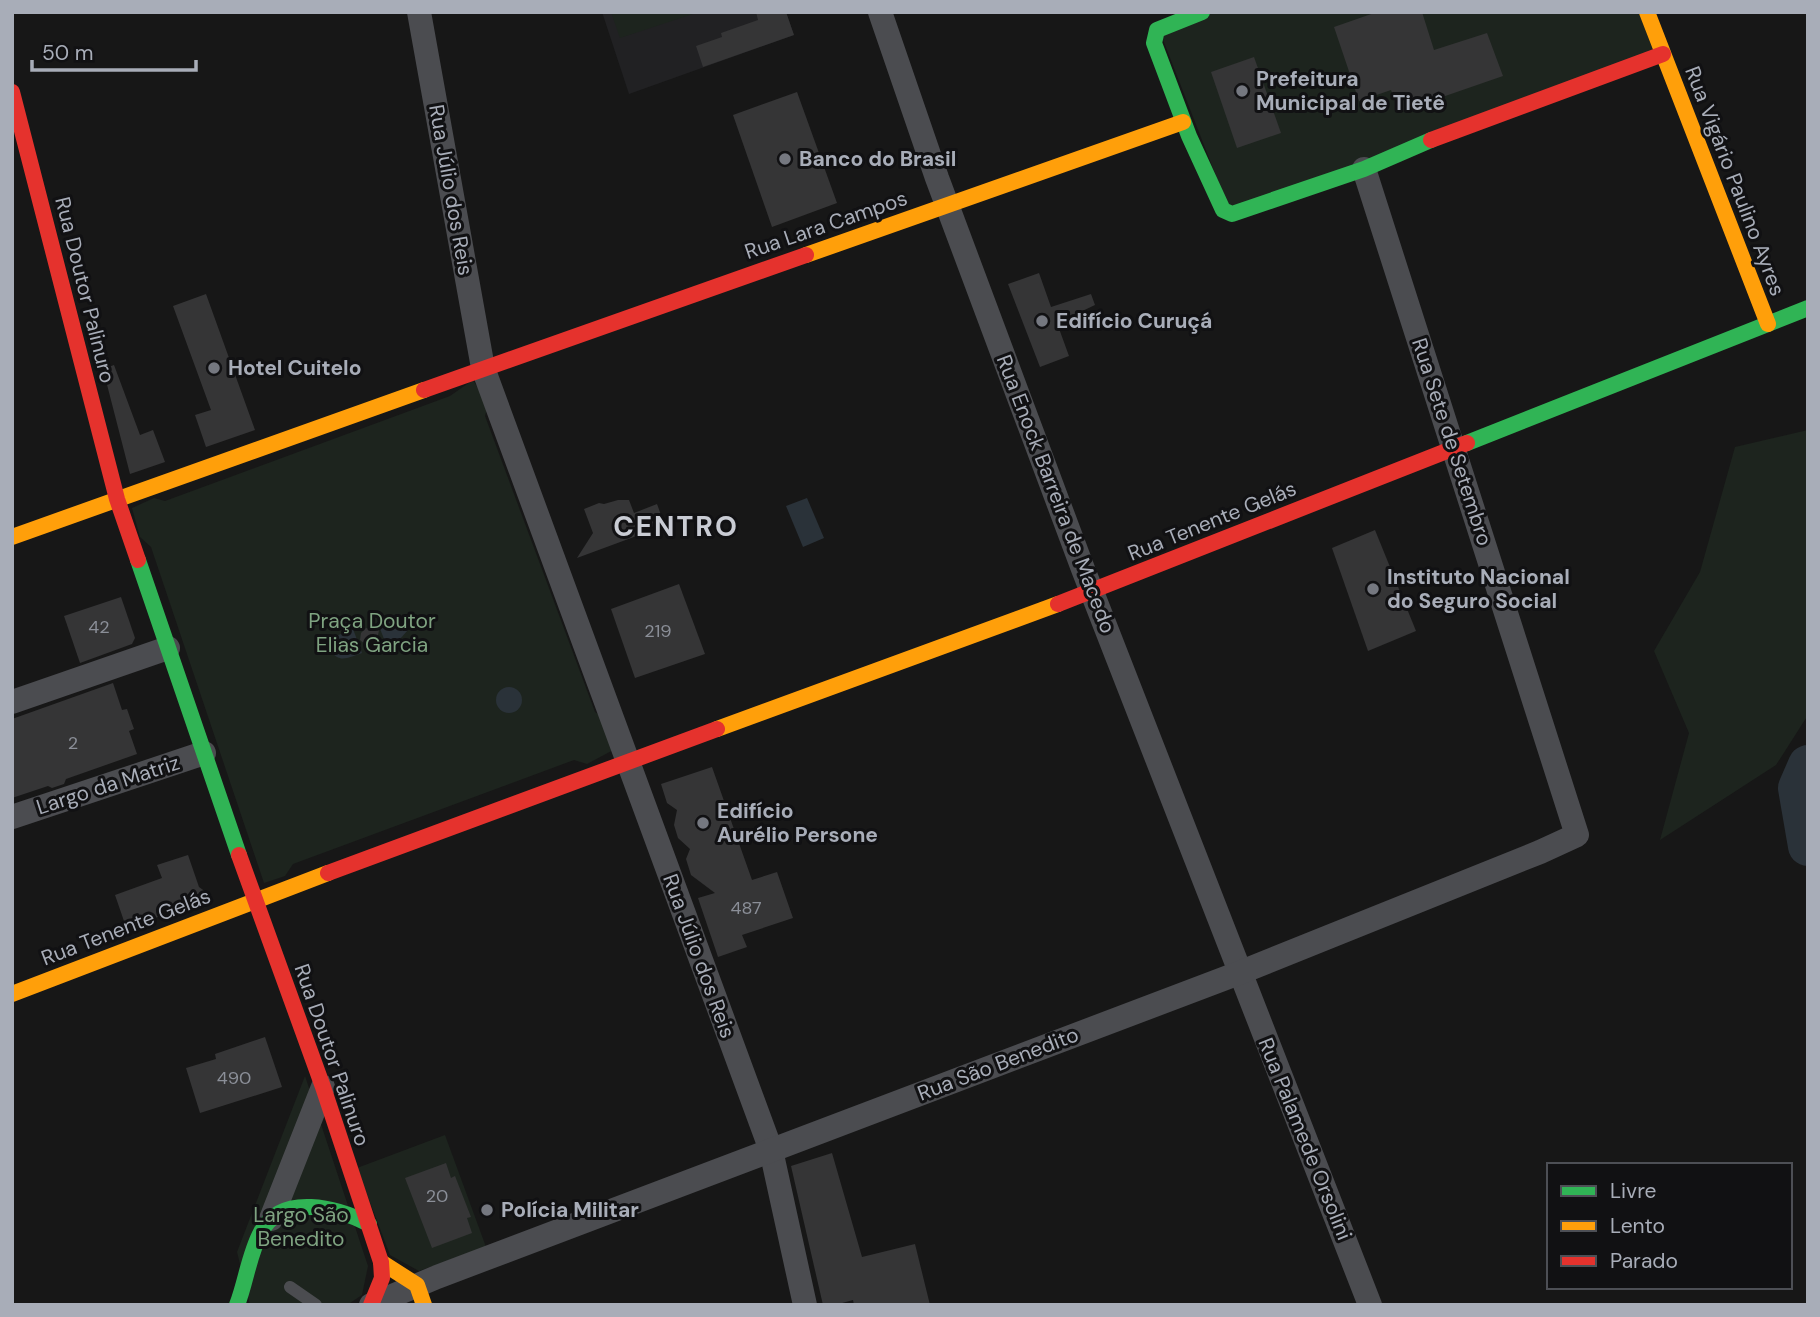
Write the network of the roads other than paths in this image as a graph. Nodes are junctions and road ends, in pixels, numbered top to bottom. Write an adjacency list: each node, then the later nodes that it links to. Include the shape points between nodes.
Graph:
1 (419, 12): 12 (street, Rua Júlio dos Reis)
2 (880, 12): 9 (street, Rua Enock Barreira de Macedo)
3 (1202, 12): 7 (street, via 1157,30 1154,44)
4 (1647, 12): 5 (street, Rua Vigário Paulino Ayres)
5 (1663, 54): 8 (street); 11 (street, Rua Vigário Paulino Ayres)
6 (12, 92): 14 (street, Rua Doutor Palinuro)
7 (1184, 122): 8 (street, via 1223,211 1232,214); 9 (street, Rua Lara Campos)
8 (1364, 169): 13 (street, Rua Sete de Setembro)
9 (948, 205): 12 (street, Rua Lara Campos); 16 (street, Rua Enock Barreira de Macedo)
10 (1808, 308): 11 (street, Rua Tenente Gelás)
11 (1768, 324): 13 (street, Rua Tenente Gelás)
12 (483, 368): 14 (street); 20 (street)
13 (1454, 448): 16 (street, Rua Tenente Gelás); 22 (street, Rua Sete de Setembro)
14 (117, 499): 15 (street); 17 (street)
15 (12, 537)
16 (1092, 592): 20 (street, Rua Tenente Gelás); 24 (street, Rua Enock Barreira de Macedo)
17 (168, 648): 18 (street); 19 (street)
18 (12, 702)
19 (204, 753): 21 (street, Largo da Matriz); 23 (street)
20 (628, 762): 23 (street); 27 (street, Rua Júlio dos Reis)
21 (12, 817)
22 (1577, 835): 24 (street, Rua São Benedito)
23 (255, 900): 25 (street, Rua Tenente Gelás); 26 (street, Rua Doutor Palinuro)
24 (1239, 973): 27 (street, Rua São Benedito); 39 (street, Rua Palamede Orsolini)
25 (12, 994)
26 (323, 1087): 28 (street); 29 (street, Rua Doutor Palinuro)
27 (771, 1150): 33 (street, Rua São Benedito); 38 (street, Rua Júlio dos Reis)
28 (271, 1219): 29 (street, via 288,1210 326,1208); 31 (street, via 262,1230)
29 (369, 1224): 30 (street)
30 (381, 1262): 33 (street); 37 (street, via 382,1278)
31 (245, 1284): 34 (street); 35 (street)
32 (290, 1287): 36 (lane)
33 (421, 1295): 37 (street)
34 (255, 1303)
35 (237, 1305)
36 (316, 1305)
37 (371, 1305)
38 (805, 1305)
39 (1370, 1305)

